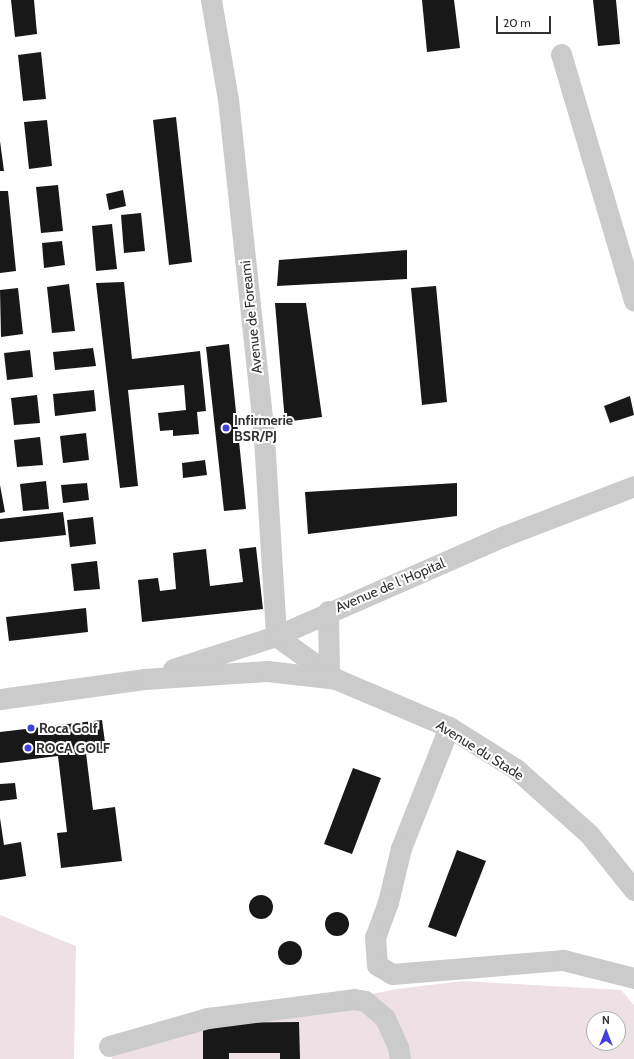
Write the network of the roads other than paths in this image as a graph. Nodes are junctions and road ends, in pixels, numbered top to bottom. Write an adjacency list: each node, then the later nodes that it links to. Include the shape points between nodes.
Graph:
1 (210, 0): 6 (street, Avenue de Foreami, via 228,99 264,438)
2 (561, 54): 3 (street)
3 (634, 300)
4 (634, 486): 5 (street, Avenue de l 'Hopital, via 504,536)
5 (328, 611): 6 (street, Avenue de l 'Hopital); 7 (street)
6 (276, 636): 7 (street, Avenue du Stade); 8 (street, Avenue de l 'Hopital)
7 (333, 676): 8 (street, Avenue du Stade, via 267,671); 10 (street, Avenue du Stade)
8 (144, 679): 9 (street)
9 (0, 699)
10 (449, 728): 11 (street, Avenue du Stade, via 516,769 589,834); 12 (street, via 401,848 388,902 375,937 377,965 392,974 563,960)
11 (634, 890)
12 (634, 978)
13 (109, 1046): 14 (street, via 208,1018 354,999 365,1001 385,1018 398,1047)
14 (400, 1059)

